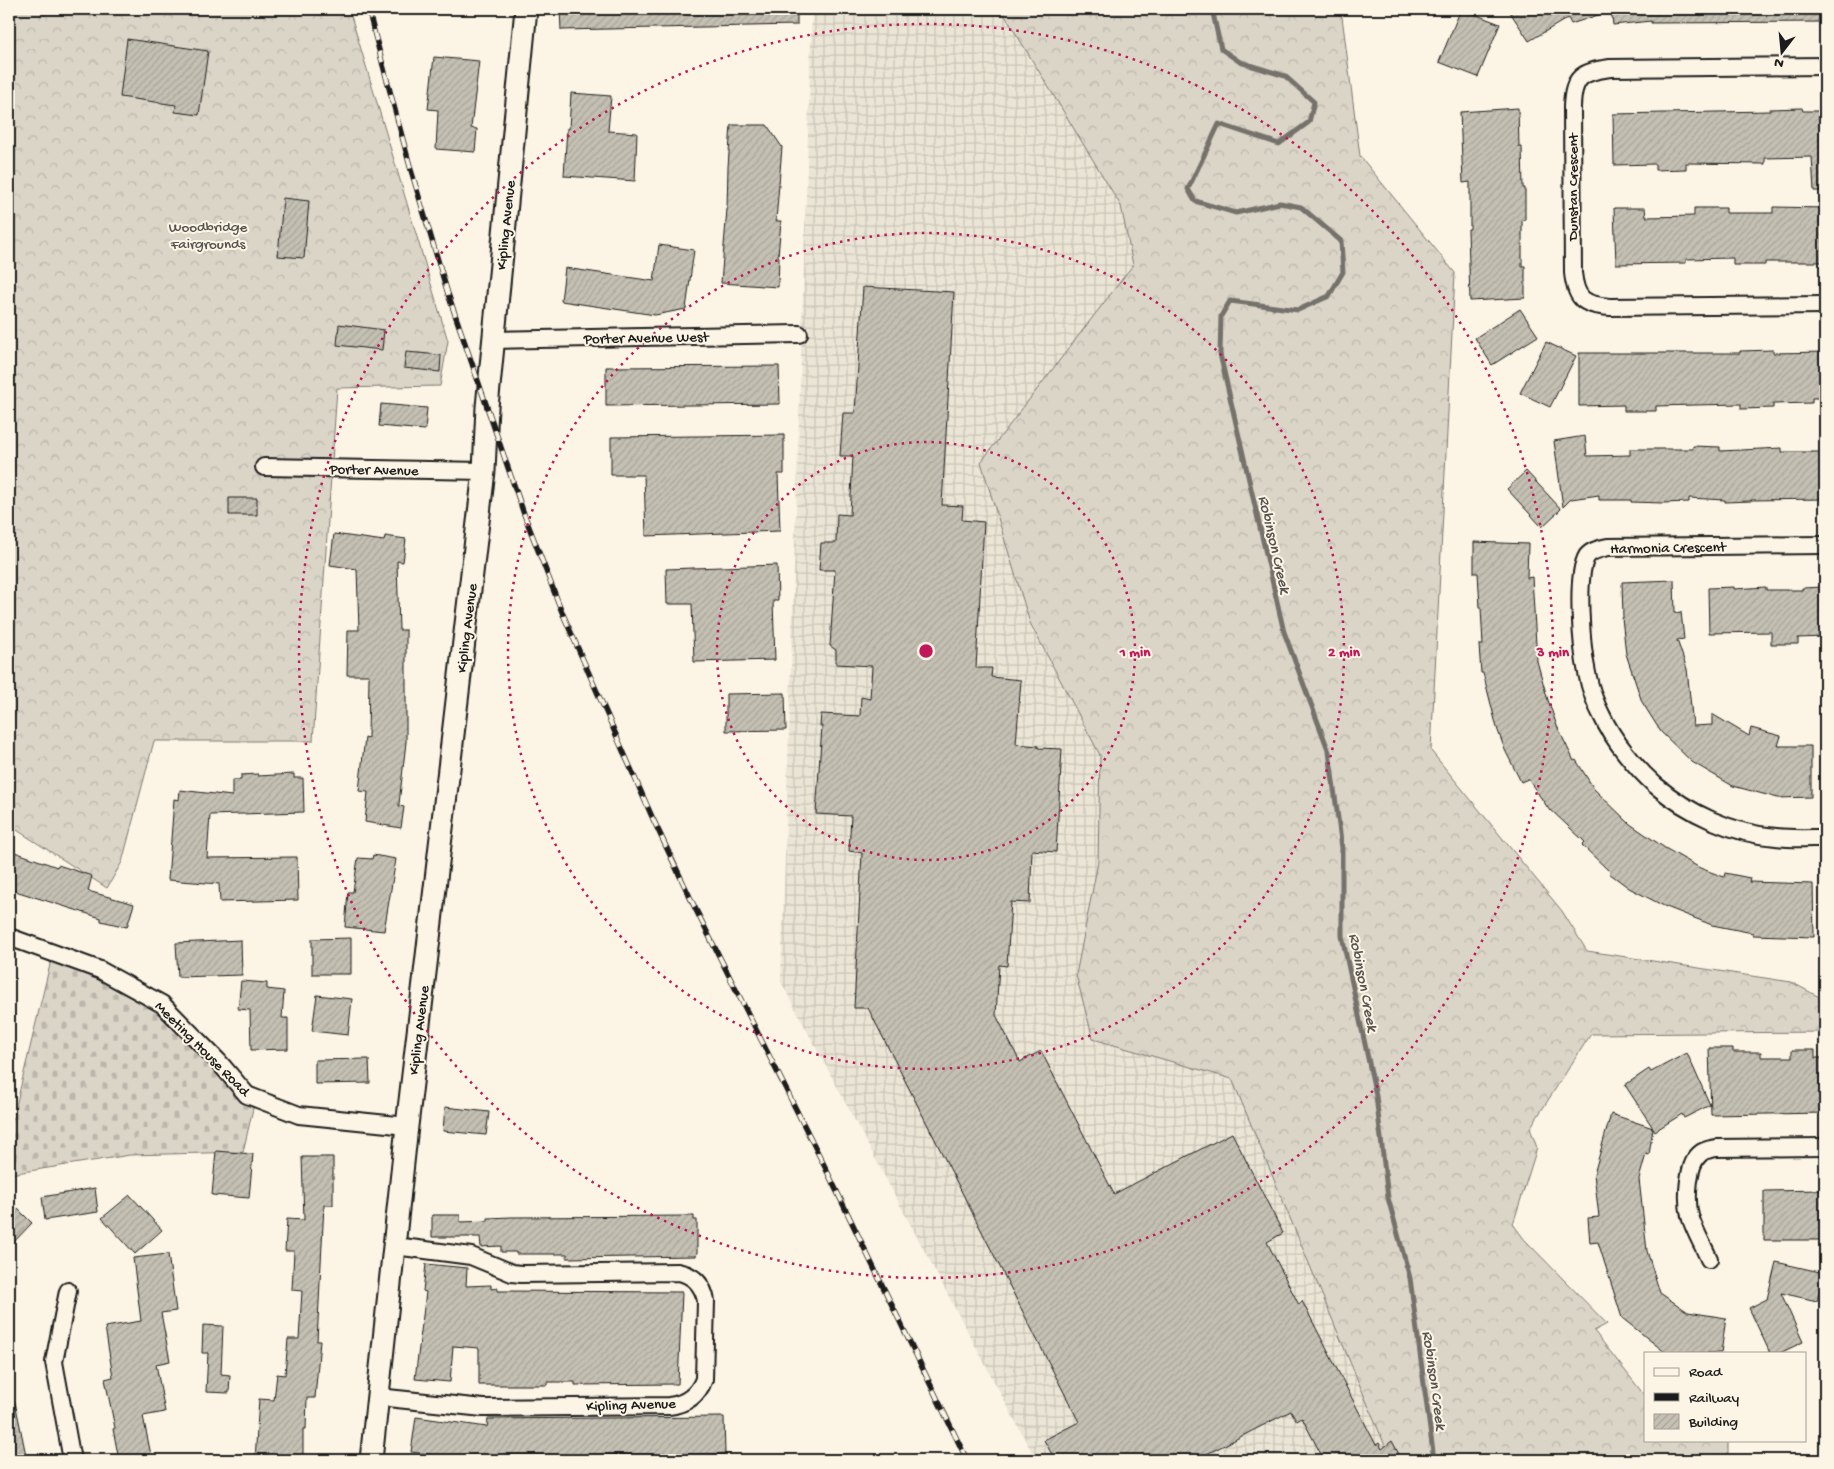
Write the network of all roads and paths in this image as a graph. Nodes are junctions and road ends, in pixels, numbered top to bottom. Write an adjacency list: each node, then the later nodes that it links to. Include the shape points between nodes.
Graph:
1 (526, 9): 5 (street, Kipling Avenue)
2 (1825, 66): 3 (street, Dunstan Crescent, via 1610,68 1580,76 1572,94 1573,273 1574,287 1581,299 1593,306 1610,307)
3 (1825, 305)
4 (799, 334): 5 (street, Porter Avenue West)
5 (493, 340): 7 (street, Kipling Avenue)
6 (264, 467): 7 (street, Porter Avenue)
7 (484, 471): 11 (street, Kipling Avenue)
8 (1825, 545): 9 (street, Harmonia Crescent, via 1608,547 1587,556 1581,581 1582,641 1593,694 1602,718 1638,767 1679,802 1731,828 1774,837)
9 (1825, 838)
10 (9, 937): 11 (street, Meeting House Road, via 100,970 162,1004 246,1095 299,1115)
11 (407, 1126): 13 (street, Kipling Avenue)
12 (1825, 1147): 14 (street, via 1716,1148 1702,1152 1693,1161 1689,1174 1689,1205 1690,1216)
13 (395, 1246): 16 (street, Kipling Avenue); 16 (street, Kipling Avenue, via 471,1256 518,1274 678,1272 688,1275 704,1291 706,1301 704,1379 691,1398 669,1406 483,1408)
14 (1709, 1259)
15 (68, 1291): 17 (street, via 54,1362)
16 (378, 1397): 18 (street, Kipling Avenue)
17 (72, 1460)
18 (371, 1460)

